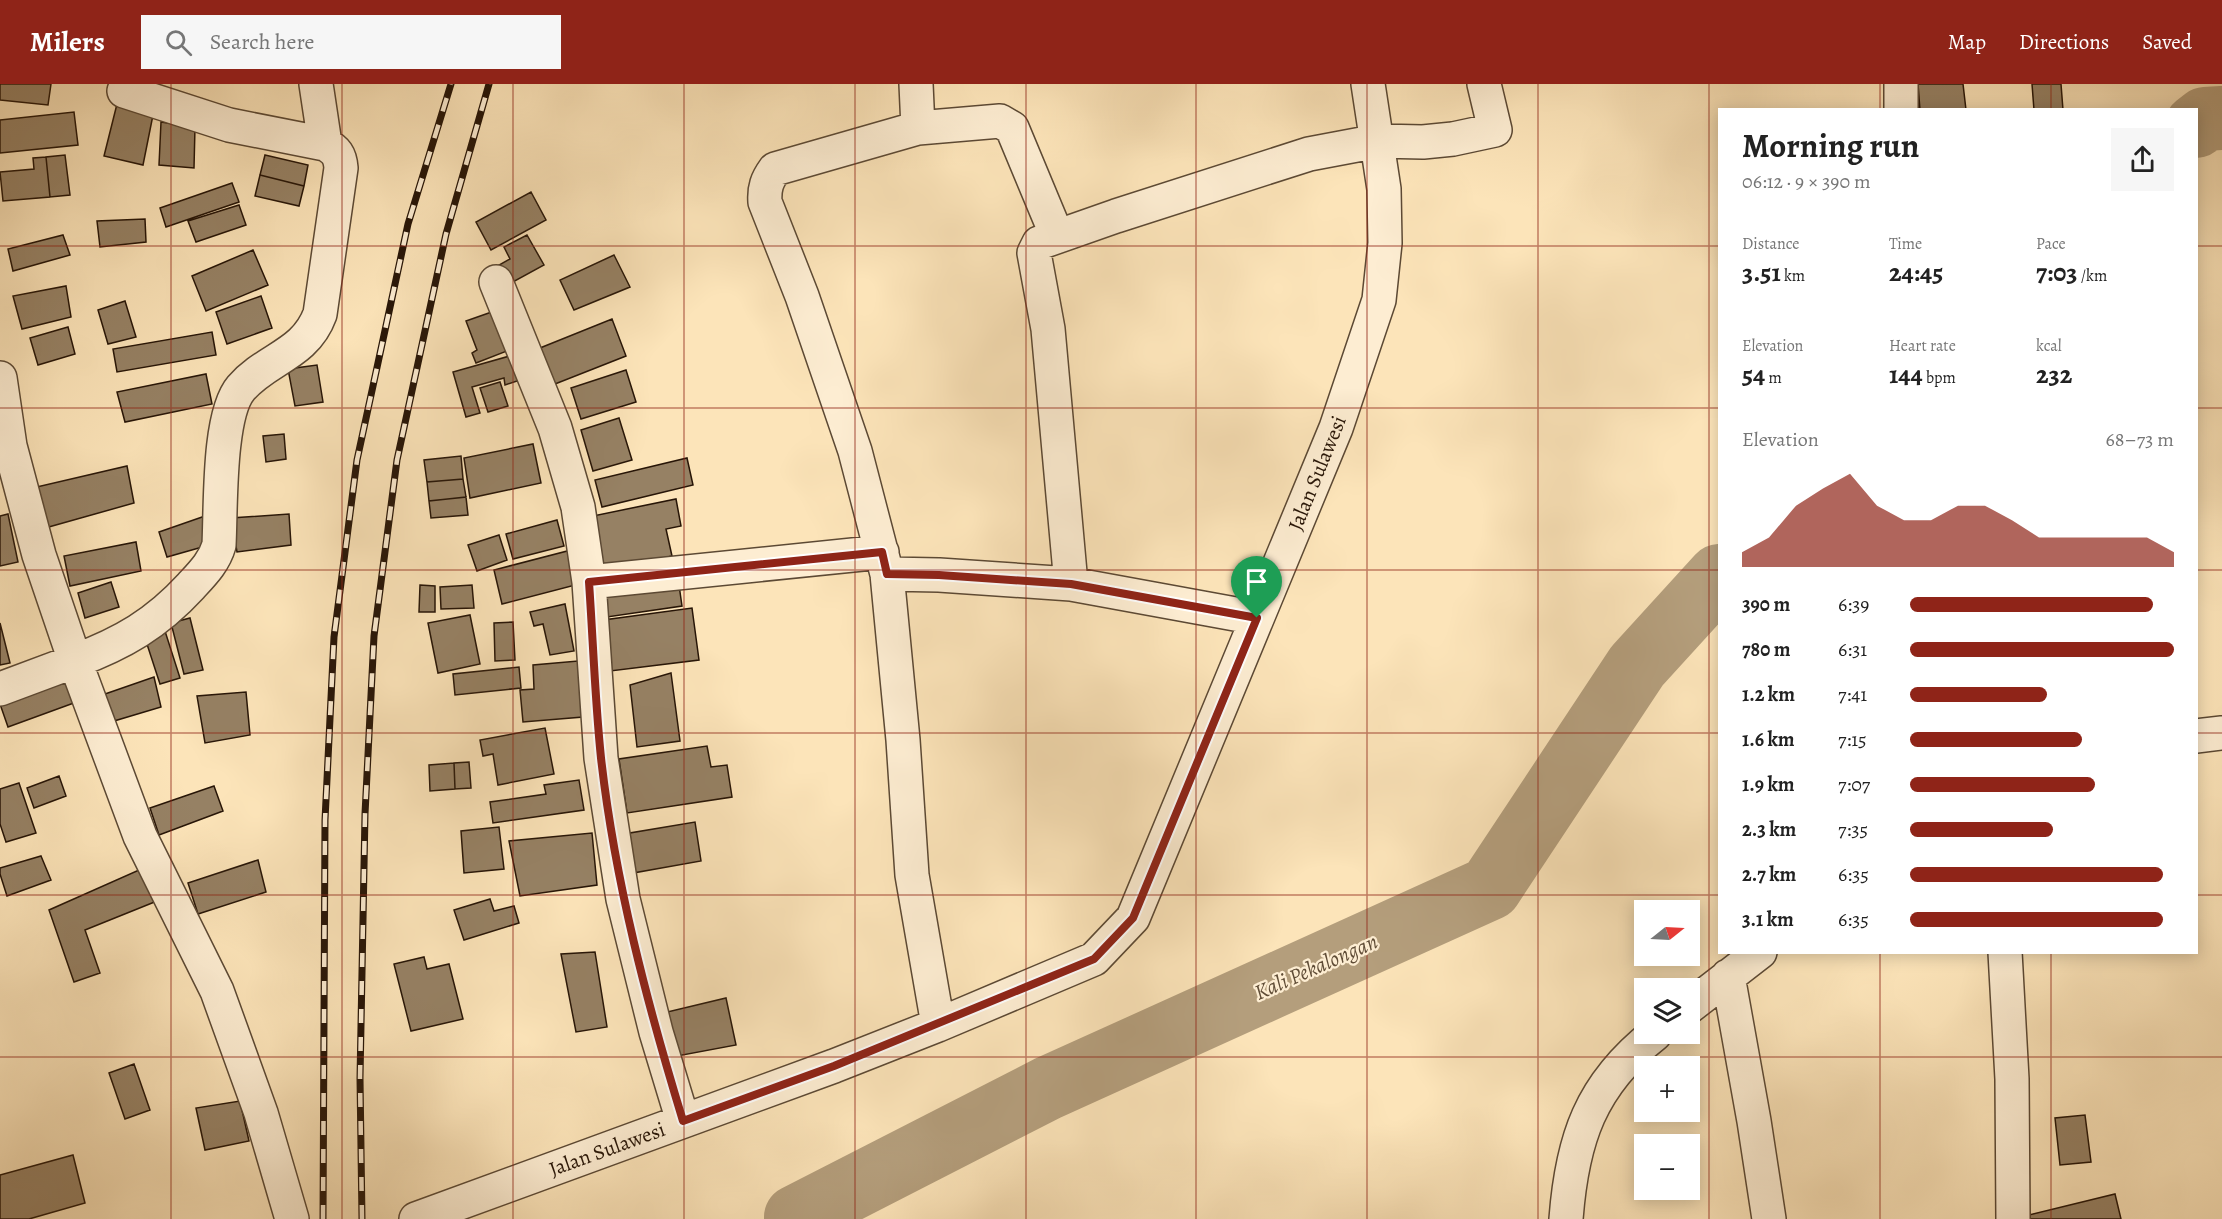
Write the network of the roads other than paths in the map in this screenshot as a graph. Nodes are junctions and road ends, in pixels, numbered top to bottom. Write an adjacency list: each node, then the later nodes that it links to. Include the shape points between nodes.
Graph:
1 (316, 84): 10 (street)
2 (916, 84): 8 (street)
3 (1368, 84): 9 (street, Jalan Sulawesi)
4 (1484, 84): 9 (street, via 1496,130 1443,140)
5 (1901, 84): 7 (street)
6 (118, 86): 10 (street, via 229,125)
7 (1901, 108)
8 (918, 128): 11 (street, via 1006,123 1012,128); 14 (street, via 775,169 767,179 764,193 855,452)
9 (1378, 141): 11 (street, via 1309,154); 17 (street, Jalan Sulawesi, via 1385,243 1379,300 1330,442)
10 (325, 144): 18 (street, via 335,150 341,168 320,314 314,330 242,388 231,406 225,433 216,554 174,605 146,628)
11 (1058, 236): 16 (street, via 1039,243 1034,253 1048,328)
12 (496, 282): 15 (street, via 555,428 578,507)
13 (0, 378): 18 (street, via 10,446 39,555)
14 (885, 563): 15 (street); 16 (street, via 939,575); 26 (street, via 912,875)
15 (589, 582): 28 (street, via 601,758 623,899)
16 (1071, 584): 17 (street)
17 (1257, 618): 26 (street, Jalan Sulawesi, via 1133,918 1094,959)
18 (75, 661): 19 (street); 30 (street, via 140,837 217,991 261,1113)
19 (0, 689)
20 (2222, 733): 21 (street)
21 (2198, 736)
22 (1757, 954): 24 (street)
23 (2005, 954): 34 (street)
24 (1728, 976): 25 (street); 33 (street)
25 (1700, 998)
26 (938, 1025): 28 (street, Jalan Sulawesi)
27 (1643, 1044): 32 (street, via 1622,1062 1588,1114 1574,1160)
28 (683, 1121): 29 (street, Jalan Sulawesi)
29 (448, 1213): 31 (street, Jalan Sulawesi)
30 (292, 1219)
31 (416, 1219)
32 (1566, 1219)
33 (1769, 1219)
34 (2013, 1219)

